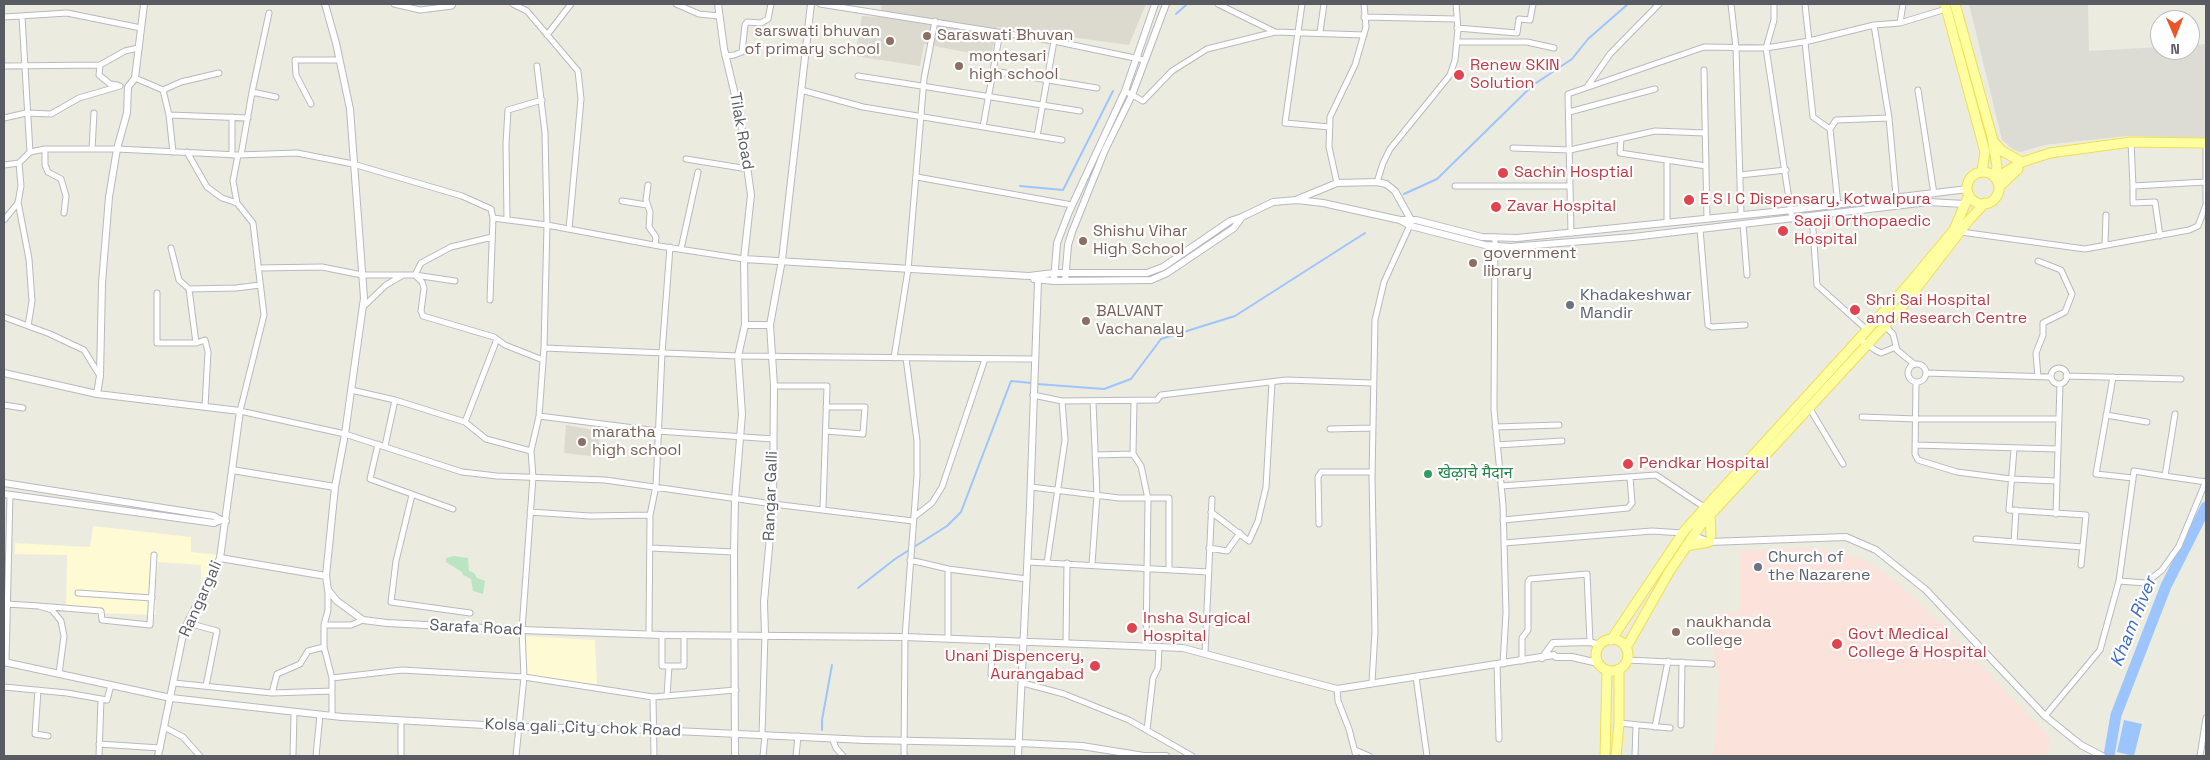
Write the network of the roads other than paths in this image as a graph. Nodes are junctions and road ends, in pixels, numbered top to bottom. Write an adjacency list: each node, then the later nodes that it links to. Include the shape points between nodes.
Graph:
1 (145, 4): 37 (street)
2 (325, 4): 54 (street)
3 (394, 4): 4 (street, via 420,10)
4 (453, 4)
5 (513, 4): 43 (street, via 527,11)
6 (572, 4): 43 (street)
7 (676, 4): 29 (street, via 699,14)
8 (718, 4): 29 (street, Tilak Road)
9 (771, 4): 52 (street, via 768,19 761,23 747,22 742,52)
10 (811, 4): 73 (street, Rangar Galli)
11 (820, 4): 27 (street)
12 (1155, 4): 53 (street)
13 (1166, 4): 55 (street)
14 (1218, 4): 40 (street)
15 (1302, 4): 42 (street)
16 (1324, 4): 41 (street)
17 (1364, 4): 32 (street)
18 (1456, 4): 33 (street)
19 (1533, 4): 38 (street, via 1530,20 1519,19 1517,33)
20 (1659, 4): 70 (street, via 1610,54)
21 (1732, 4): 50 (street)
22 (1774, 4): 51 (street, via 1774,20)
23 (1805, 4): 46 (street)
24 (1903, 4): 35 (street)
25 (1955, 4): 100 (main road)
26 (1946, 6): 35 (street); 123 (main road, via 1985,152)
27 (863, 7): 34 (street)
28 (269, 13): 76 (street)
29 (719, 16): 52 (street, Tilak Road)
30 (4, 17): 31 (street)
31 (22, 17): 37 (street, via 68,13); 58 (street)
32 (1364, 17): 33 (street); 44 (street)
33 (1456, 19): 38 (street)
34 (935, 20): 39 (street); 67 (street)
35 (1900, 23): 36 (street)
36 (1874, 25): 46 (street); 92 (street)
37 (141, 28): 48 (street)
38 (1457, 28): 47 (street)
39 (1000, 32): 45 (street); 61 (street)
40 (1275, 32): 42 (street); 77 (street, via 1206,49 1172,71 1144,101)
41 (1320, 32): 42 (street); 44 (street)
42 (1296, 34): 94 (street, via 1285,123)
43 (547, 35): 163 (street, via 578,71 581,99)
44 (1364, 35): 94 (street, via 1355,65 1330,117)
45 (1054, 41): 53 (street); 65 (street)
46 (1807, 41): 51 (street); 95 (street, via 1813,118)
47 (1457, 42): 49 (street, via 1527,42); 127 (street, via 1450,75 1390,150 1382,163)
48 (138, 48): 56 (street, via 125,51); 64 (street)
49 (1554, 48)
50 (1736, 48): 51 (street); 70 (street, via 1704,47); 124 (street)
51 (1766, 48): 121 (street)
52 (725, 56): 120 (street, Tilak Road, via 740,116)
53 (1136, 57): 55 (street); 75 (street)
54 (339, 60): 81 (street, via 295,60 296,75); 117 (street, via 350,109)
55 (1144, 60): 77 (street)
56 (100, 65): 58 (street); 66 (street, via 99,75 110,84)
57 (4, 66): 58 (street)
58 (24, 66): 85 (street)
59 (537, 66): 80 (street)
60 (1704, 70): 96 (street)
61 (993, 71): 65 (street); 79 (street)
62 (219, 73): 72 (street)
63 (858, 76): 67 (street)
64 (135, 78): 68 (street); 72 (street)
65 (1047, 80): 69 (street); 82 (street)
66 (120, 86): 68 (street); 85 (street, via 79,98 51,114)
67 (924, 86): 79 (street); 88 (street)
68 (128, 87): 106 (street, via 127,113)
69 (1097, 88)
70 (1587, 88): 84 (street, via 1568,94)
71 (1655, 89): 84 (street)
72 (163, 90): 87 (street)
73 (801, 90): 88 (street, via 863,107); 177 (street, Rangar Galli)
74 (1918, 90): 135 (street)
75 (1125, 91): 77 (street); 144 (street)
76 (252, 92): 78 (street); 91 (street)
77 (1132, 95): 182 (street, via 1072,232)
78 (276, 97)
79 (989, 97): 82 (street); 93 (street)
80 (542, 100): 158 (street, via 508,110); 161 (street)
81 (311, 104)
82 (1042, 105): 83 (street); 97 (street)
83 (1080, 111)
84 (1569, 112): 107 (street)
85 (26, 114): 90 (street); 108 (street)
86 (94, 114): 105 (street)
87 (169, 115): 89 (street); 109 (street)
88 (922, 116): 93 (street); 125 (street)
89 (232, 117): 91 (street); 111 (street)
90 (4, 118)
91 (248, 118): 111 (street)
92 (1889, 118): 95 (street, via 1836,120); 136 (street)
93 (983, 127): 97 (street)
94 (1330, 127): 129 (street, via 1329,146)
95 (1830, 130): 145 (street)
96 (1705, 133): 98 (street, via 1655,131); 119 (street)
97 (1037, 136): 99 (street)
98 (1621, 139): 107 (street); 114 (street, via 1620,153)
99 (1062, 140)
100 (1993, 141): 115 (main road, via 2002,151); 126 (main road)
101 (2131, 142): 102 (main road); 113 (main road, via 2050,153); 133 (street)
102 (2206, 143): 128 (street)
103 (1513, 148): 107 (street)
104 (45, 149): 105 (street); 108 (street); 149 (street, via 48,172 61,179 66,196)
105 (92, 149): 106 (street)
106 (117, 149): 109 (street); 222 (street, via 102,282)
107 (1570, 150): 132 (street)
108 (30, 152): 116 (street)
109 (173, 152): 110 (street)
110 (187, 152): 111 (street); 140 (street, via 207,187 222,198)
111 (237, 155): 117 (street, via 298,153); 140 (street, via 233,181)
112 (686, 159): 120 (street)
113 (2033, 159): 115 (main road); 126 (main road)
114 (1667, 160): 119 (street); 160 (street)
115 (2022, 162): 126 (main road)
116 (19, 163): 118 (street); 138 (street, via 22,186)
117 (353, 164): 154 (street, via 462,196 491,209); 183 (street)
118 (4, 165)
119 (1706, 166): 155 (street)
120 (748, 169): 176 (street, Tilak Road, via 751,195)
121 (1786, 170): 124 (street); 148 (street)
122 (698, 172): 175 (street)
123 (1982, 172): 126 (main road); 134 (main road, via 1970,180)
124 (1740, 175): 150 (street)
125 (917, 177): 144 (street); 180 (street)
126 (1996, 181): 141 (main road, via 1994,200)
127 (1378, 182): 129 (street); 159 (street, via 1395,192)
128 (2206, 182): 133 (street); 146 (street)
129 (1337, 183): 137 (street)
130 (648, 186): 143 (street)
131 (1455, 186): 132 (street)
132 (1570, 186): 166 (street)
133 (2133, 186): 167 (street, via 2133,203 2155,202)
134 (1968, 192): 135 (street); 141 (main road, via 1976,202); 142 (main road)
135 (1934, 194): 136 (street)
136 (1896, 198): 145 (street); 147 (street)
137 (1297, 200): 153 (street, via 1272,202); 159 (street)
138 (18, 202): 157 (street); 202 (street, via 29,259 32,301)
139 (622, 202): 143 (street)
140 (238, 203): 179 (street, via 253,223)
141 (1985, 203): 165 (main road)
142 (1965, 204): 147 (street, via 1928,202); 198 (main road, via 1954,230)
143 (647, 205): 170 (street, via 649,227 656,237)
144 (1072, 205): 181 (street, via 1057,244)
145 (1838, 205): 148 (street)
146 (2206, 205): 167 (street, via 2198,226)
147 (1897, 206): 152 (street)
148 (1791, 210): 150 (street); 156 (street)
149 (64, 213)
150 (1741, 215): 155 (street)
151 (2106, 215): 171 (street)
152 (1812, 216): 156 (street); 204 (street, via 1817,285)
153 (1242, 217): 182 (street, via 1230,221 1152,272); 191 (street, via 1234,228 1158,277 1136,281)
154 (493, 218): 158 (street); 168 (street)
155 (1707, 219): 160 (street)
156 (1792, 219): 162 (street)
157 (4, 220)
158 (506, 220): 161 (street)
159 (1411, 223): 169 (street); 172 (street); 230 (street, via 1384,282 1376,320)
160 (1667, 223): 166 (street)
161 (547, 224): 163 (street); 210 (street)
162 (1743, 224): 164 (street); 186 (street)
163 (569, 229): 170 (street)
164 (1700, 230): 172 (street); 201 (street, via 1708,325)
165 (1961, 232): 171 (street, via 2085,248); 203 (main road)
166 (1572, 233): 169 (street)
167 (2160, 236): 171 (street)
168 (492, 237): 185 (street, via 451,247 421,262); 195 (street)
169 (1495, 237): 172 (street)
170 (655, 245): 173 (street)
171 (2105, 245)
172 (1495, 246): 255 (street)
173 (670, 247): 175 (street); 211 (street)
174 (171, 248): 193 (street, via 179,280)
175 (681, 249): 176 (street)
176 (744, 259): 177 (street); 199 (street, Tilak Road)
177 (782, 260): 180 (street); 200 (street, Rangar Galli)
178 (2038, 261): 224 (street, via 2061,270 2072,294 2065,312 2044,323 2036,353)
179 (258, 268): 183 (street, via 322,267); 192 (street)
180 (908, 270): 187 (street); 214 (street)
181 (1054, 273): 182 (street); 187 (street); 190 (street)
182 (1066, 273): 191 (street)
183 (362, 275): 184 (street); 196 (street)
184 (404, 275): 185 (street); 196 (street)
185 (415, 275): 188 (street); 206 (street, via 424,288 423,316)
186 (1747, 275)
187 (1029, 276): 189 (street)
188 (455, 281)
189 (1038, 281): 190 (street); 217 (street)
190 (1054, 281): 191 (street)
191 (1065, 281)
192 (260, 285): 193 (street); 245 (street, via 264,315)
193 (188, 289): 207 (street)
194 (157, 293): 207 (street, via 157,343)
195 (490, 300)
196 (363, 307): 233 (street)
197 (4, 317): 202 (street)
198 (1876, 317): 203 (street); 204 (main road)
199 (745, 325): 200 (street); 212 (street, Tilak Road)
200 (770, 325): 213 (street, Rangar Galli)
201 (1745, 325)
202 (28, 326): 222 (street, via 84,350)
203 (1885, 326): 208 (main road); 209 (street, via 1893,334)
204 (1866, 329): 205 (main road)
205 (1858, 338): 208 (street); 301 (main road)
206 (497, 339): 218 (street); 252 (street)
207 (196, 343): 241 (street, via 205,340 208,352)
208 (1868, 345): 209 (street, via 1881,352); 244 (main road)
209 (1896, 347): 219 (street)
210 (544, 348): 211 (street); 218 (street)
211 (662, 353): 212 (street); 259 (street)
212 (738, 356): 213 (street); 261 (street, Tilak Road)
213 (773, 356): 214 (street); 232 (street, Rangar Galli)
214 (894, 358): 215 (street)
215 (906, 358): 216 (street); 304 (street, via 917,441)
216 (985, 358): 217 (street); 304 (street, via 942,487 932,503)
217 (1034, 359): 234 (street)
218 (544, 360): 248 (street)
219 (1914, 364): 221 (street, via 1922,365); 229 (street, via 1908,374)
220 (4, 373): 235 (street)
221 (1926, 373): 224 (street); 229 (street, via 1922,381)
222 (100, 376): 235 (street)
223 (2066, 376): 225 (street, via 2065,371 2058,368); 226 (street); 231 (street)
224 (2038, 377): 225 (street)
225 (2051, 377): 231 (street)
226 (2113, 377): 227 (street); 246 (street)
227 (2181, 379)
228 (1272, 382): 230 (street); 238 (street, via 1161,394 1158,400); 309 (street, via 1262,510 1249,540)
229 (1916, 382): 250 (street)
230 (1373, 383): 256 (street)
231 (2060, 384): 251 (street)
232 (774, 386): 242 (street, via 827,386); 262 (street, Rangar Galli)
233 (351, 390): 236 (street); 260 (street)
234 (1033, 392): 237 (street); 287 (street)
235 (97, 394): 241 (street)
236 (395, 400): 252 (street); 267 (street)
237 (1062, 401): 239 (street); 288 (street, via 1065,440)
238 (1134, 401): 239 (street); 271 (street)
239 (1093, 402): 272 (street)
240 (4, 405): 243 (street)
241 (205, 407): 245 (street)
242 (826, 407): 258 (street); 258 (street, via 865,407 863,434)
243 (23, 408)
244 (1810, 409): 273 (street); 301 (main road)
245 (240, 411): 260 (street); 274 (street, Rangargali)
246 (2106, 414): 253 (street); 279 (street, via 2096,474)
247 (2175, 414): 276 (street)
248 (539, 416): 259 (street); 270 (street)
249 (1862, 417): 250 (street)
250 (1916, 419): 251 (street); 266 (street)
251 (2059, 419): 269 (street)
252 (464, 422): 270 (street, via 486,439)
253 (2147, 422)
254 (1559, 425): 255 (street)
255 (1495, 426): 265 (street)
256 (1372, 428): 257 (street); 275 (street)
257 (1330, 429)
258 (826, 430): 297 (street)
259 (658, 431): 261 (street); 284 (street)
260 (345, 434): 264 (street); 286 (street)
261 (741, 437): 262 (street); 292 (street, Tilak Road)
262 (773, 439): 295 (street, Rangar Galli)
263 (1562, 441): 265 (street)
264 (378, 444): 267 (street); 290 (street, via 370,479)
265 (1497, 445): 285 (street)
266 (1915, 445): 268 (street); 280 (street, via 1916,457 1922,462 1957,472)
267 (385, 446): 277 (street, via 462,472)
268 (2014, 449): 269 (street); 280 (street)
269 (2058, 449): 281 (street)
270 (532, 451): 277 (street)
271 (1133, 454): 272 (street); 293 (street, via 1141,466)
272 (1096, 455): 291 (street)
273 (1843, 464)
274 (232, 470): 286 (street); 305 (street, Rangargali)
275 (1372, 472): 308 (street, via 1321,472 1318,477); 382 (street, via 1375,631)
276 (2165, 476): 279 (street, via 2134,471); 282 (street)
277 (534, 477): 284 (street); 299 (street)
278 (1630, 477): 285 (street); 301 (street, via 1656,475); 306 (street, via 1632,503 1628,508)
279 (2133, 478): 334 (street)
280 (2012, 479): 281 (street); 298 (street, via 2009,510)
281 (2057, 481): 302 (street)
282 (2206, 482): 334 (street, via 2179,546 2162,570 2146,583)
283 (4, 483): 305 (street)
284 (656, 486): 292 (street); 303 (street)
285 (1501, 486): 306 (street)
286 (335, 487): 332 (street)
287 (1031, 487): 288 (street); 323 (street)
288 (1057, 490): 291 (street); 324 (street)
289 (7, 494): 305 (street, via 214,524); 338 (street)
290 (412, 495): 296 (street); 340 (street, via 396,561 391,602)
291 (1097, 495): 293 (street); 326 (street)
292 (735, 499): 295 (street); 319 (street, Tilak Road)
293 (1148, 499): 329 (street); 330 (street, via 1169,498)
294 (1212, 499): 300 (street)
295 (773, 504): 297 (street); 347 (street, Rangar Galli, via 764,602)
296 (453, 509)
297 (823, 510): 304 (street)
298 (2016, 510): 302 (street); 313 (street)
299 (530, 512): 303 (street); 344 (street)
300 (1211, 512): 309 (street); 318 (street)
301 (1709, 512): 307 (main road); 311 (main road)
302 (2056, 514): 316 (street, via 2086,516)
303 (650, 516): 317 (street)
304 (914, 519): 322 (street)
305 (223, 520): 321 (street, Rangargali)
306 (1503, 520): 314 (street)
307 (1697, 523): 310 (main road); 311 (street)
308 (1319, 524)
309 (1240, 533): 318 (street, via 1227,551)
310 (1687, 533): 311 (street); 314 (street, via 1652,531); 315 (main road); 354 (main road)
311 (1710, 538): 315 (main road); 398 (street, via 1721,542 1846,537 1876,550 1926,590)
312 (1976, 539): 313 (street)
313 (2014, 542): 316 (street)
314 (1504, 543): 370 (street, via 1506,612)
315 (1686, 546): 361 (main road)
316 (2083, 547): 327 (street)
317 (650, 548): 319 (street); 345 (street)
318 (1209, 548): 331 (street)
319 (734, 552): 346 (street, Tilak Road)
320 (154, 555): 337 (street)
321 (220, 558): 332 (street); 342 (street, Rangargali)
322 (910, 560): 328 (street); 350 (street)
323 (1028, 562): 324 (street); 333 (street)
324 (1047, 563): 325 (street)
325 (1067, 563): 326 (street); 355 (street)
326 (1092, 564): 329 (street)
327 (2081, 565)
328 (948, 568): 333 (street); 351 (street)
329 (1146, 569): 330 (street); 358 (street)
330 (1169, 570): 331 (street)
331 (1208, 572): 362 (street)
332 (326, 576): 335 (street)
333 (1027, 579): 353 (street)
334 (2119, 582): 398 (street, via 2100,650)
335 (328, 590): 341 (street, Sarafa Road, via 348,610); 343 (street)
336 (78, 593): 337 (street)
337 (152, 598): 339 (street, via 150,625 102,620 101,610)
338 (6, 601): 339 (street); 367 (street)
339 (39, 606): 375 (street, via 52,610 61,622 64,636)
340 (470, 613)
341 (364, 620): 343 (street); 344 (street, Sarafa Road)
342 (188, 623): 380 (street, Rangargali); 385 (street, via 217,631)
343 (324, 625): 359 (street)
344 (522, 630): 345 (street, Sarafa Road); 377 (street)
345 (649, 633): 348 (street, Sarafa Road)
346 (735, 634): 347 (street, Sarafa Road); 349 (street, Sarafa Road); 388 (street, Tilak Road)
347 (765, 634): 350 (street, Sarafa Road); 411 (street)
348 (662, 635): 349 (street, Sarafa Road); 372 (street, via 662,666)
349 (684, 635): 372 (street, via 684,666)
350 (904, 637): 351 (street, Sarafa Road); 415 (street)
351 (948, 639): 352 (street, Sarafa Road)
352 (993, 640): 353 (street, Sarafa Road); 376 (street)
353 (1024, 640): 355 (street, Sarafa Road); 381 (street)
354 (1611, 640): 357 (main road); 361 (main road)
355 (1066, 642): 358 (street, Sarafa Road)
356 (1590, 642): 357 (street); 363 (street, via 1553,643); 365 (street, via 1587,574 1532,578 1528,582 1528,630 1522,638)
357 (1600, 645): 368 (main road, via 1596,653)
358 (1146, 646): 360 (street, Sarafa Road)
359 (324, 647): 379 (street); 390 (street, via 308,651 300,664 276,674)
360 (1159, 647): 362 (street, Sarafa Road); 409 (street)
361 (1626, 648): 364 (main road)
362 (1205, 652): 386 (street, Sarafa Road)
363 (1542, 658): 365 (street); 368 (street, via 1554,654 1556,657 1572,656)
364 (1627, 660): 366 (street); 373 (main road)
365 (1522, 661): 370 (street)
366 (1668, 661): 369 (street); 405 (street)
367 (5, 662): 375 (street, Kolsa gali ,City chok Road)
368 (1598, 662): 374 (main road)
369 (1682, 662): 371 (street); 403 (street)
370 (1500, 664): 378 (street); 416 (street)
371 (1712, 664)
372 (669, 666): 391 (street)
373 (1619, 669): 374 (main road); 401 (main road)
374 (1607, 670): 441 (main road)
375 (58, 674): 383 (street, Kolsa gali ,City chok Road)
376 (991, 674)
377 (524, 677): 379 (street, via 402,670); 392 (street); 404 (street)
378 (1416, 677): 382 (street); 440 (street)
379 (332, 678): 389 (street)
380 (174, 683): 385 (street); 393 (street, Rangargali)
381 (1022, 683): 409 (street, via 1064,694); 417 (street)
382 (1372, 683): 386 (street)
383 (111, 685): 393 (street, Kolsa gali ,City chok Road); 394 (street, via 107,700)
384 (4, 686): 387 (street)
385 (206, 686): 390 (street)
386 (1337, 689): 420 (street)
387 (38, 690): 394 (street); 412 (street, via 35,734)
388 (736, 690): 391 (street); 410 (street, Tilak Road)
389 (332, 691): 390 (street); 397 (street)
390 (272, 693)
391 (666, 696): 392 (street)
392 (653, 697): 408 (street)
393 (171, 698): 395 (street, Kolsa gali ,City chok Road); 406 (street, Rangargali)
394 (102, 699): 418 (street)
395 (294, 712): 396 (street, Kolsa gali ,City chok Road); 424 (street)
396 (320, 715): 397 (street, Kolsa gali ,City chok Road); 425 (street)
397 (332, 716): 400 (street, Kolsa gali ,City chok Road)
398 (2045, 716): 444 (street, via 2081,745)
399 (2206, 718): 445 (street)
400 (401, 720): 404 (street, Kolsa gali ,City chok Road); 426 (street)
401 (1619, 723): 402 (street); 442 (main road)
402 (1636, 725): 405 (street); 443 (street)
403 (1681, 725)
404 (520, 727): 408 (street, Kolsa gali ,City chok Road); 427 (street)
405 (1655, 727): 407 (street)
406 (164, 728): 419 (street, Rangargali); 423 (street, via 183,737)
407 (1670, 728)
408 (654, 730): 410 (street, Kolsa gali ,City chok Road); 428 (street)
409 (1146, 730): 437 (street)
410 (736, 734): 411 (street, Kolsa gali ,City chok Road); 429 (street, Tilak Road)
411 (763, 735): 413 (street, Kolsa gali ,City chok Road); 430 (street)
412 (48, 736)
413 (798, 736): 414 (street, Kolsa gali ,City chok Road); 431 (street)
414 (832, 738): 415 (street, Kolsa gali ,City chok Road); 432 (street)
415 (904, 739): 417 (street, Kolsa gali ,City chok Road); 433 (street)
416 (1499, 740)
417 (1018, 743): 434 (street); 435 (street, Kolsa gali ,City chok Road, via 1082,746)
418 (99, 744): 419 (street); 421 (street)
419 (160, 748): 422 (street, Rangargali)
420 (1355, 750): 438 (street); 439 (street)
421 (99, 756)
422 (158, 756)
423 (200, 756)
424 (293, 756)
425 (316, 756)
426 (401, 756)
427 (516, 756)
428 (654, 756)
429 (735, 756)
430 (763, 756)
431 (796, 756)
432 (843, 756)
433 (904, 756)
434 (1018, 756)
435 (1144, 756): 436 (street, Kolsa gali ,City chok Road)
436 (1166, 756)
437 (1192, 756)
438 (1356, 756)
439 (1368, 756)
440 (1427, 756)
441 (1606, 756)
442 (1616, 756)
443 (1634, 756)
444 (2102, 756)
445 (2200, 756)

